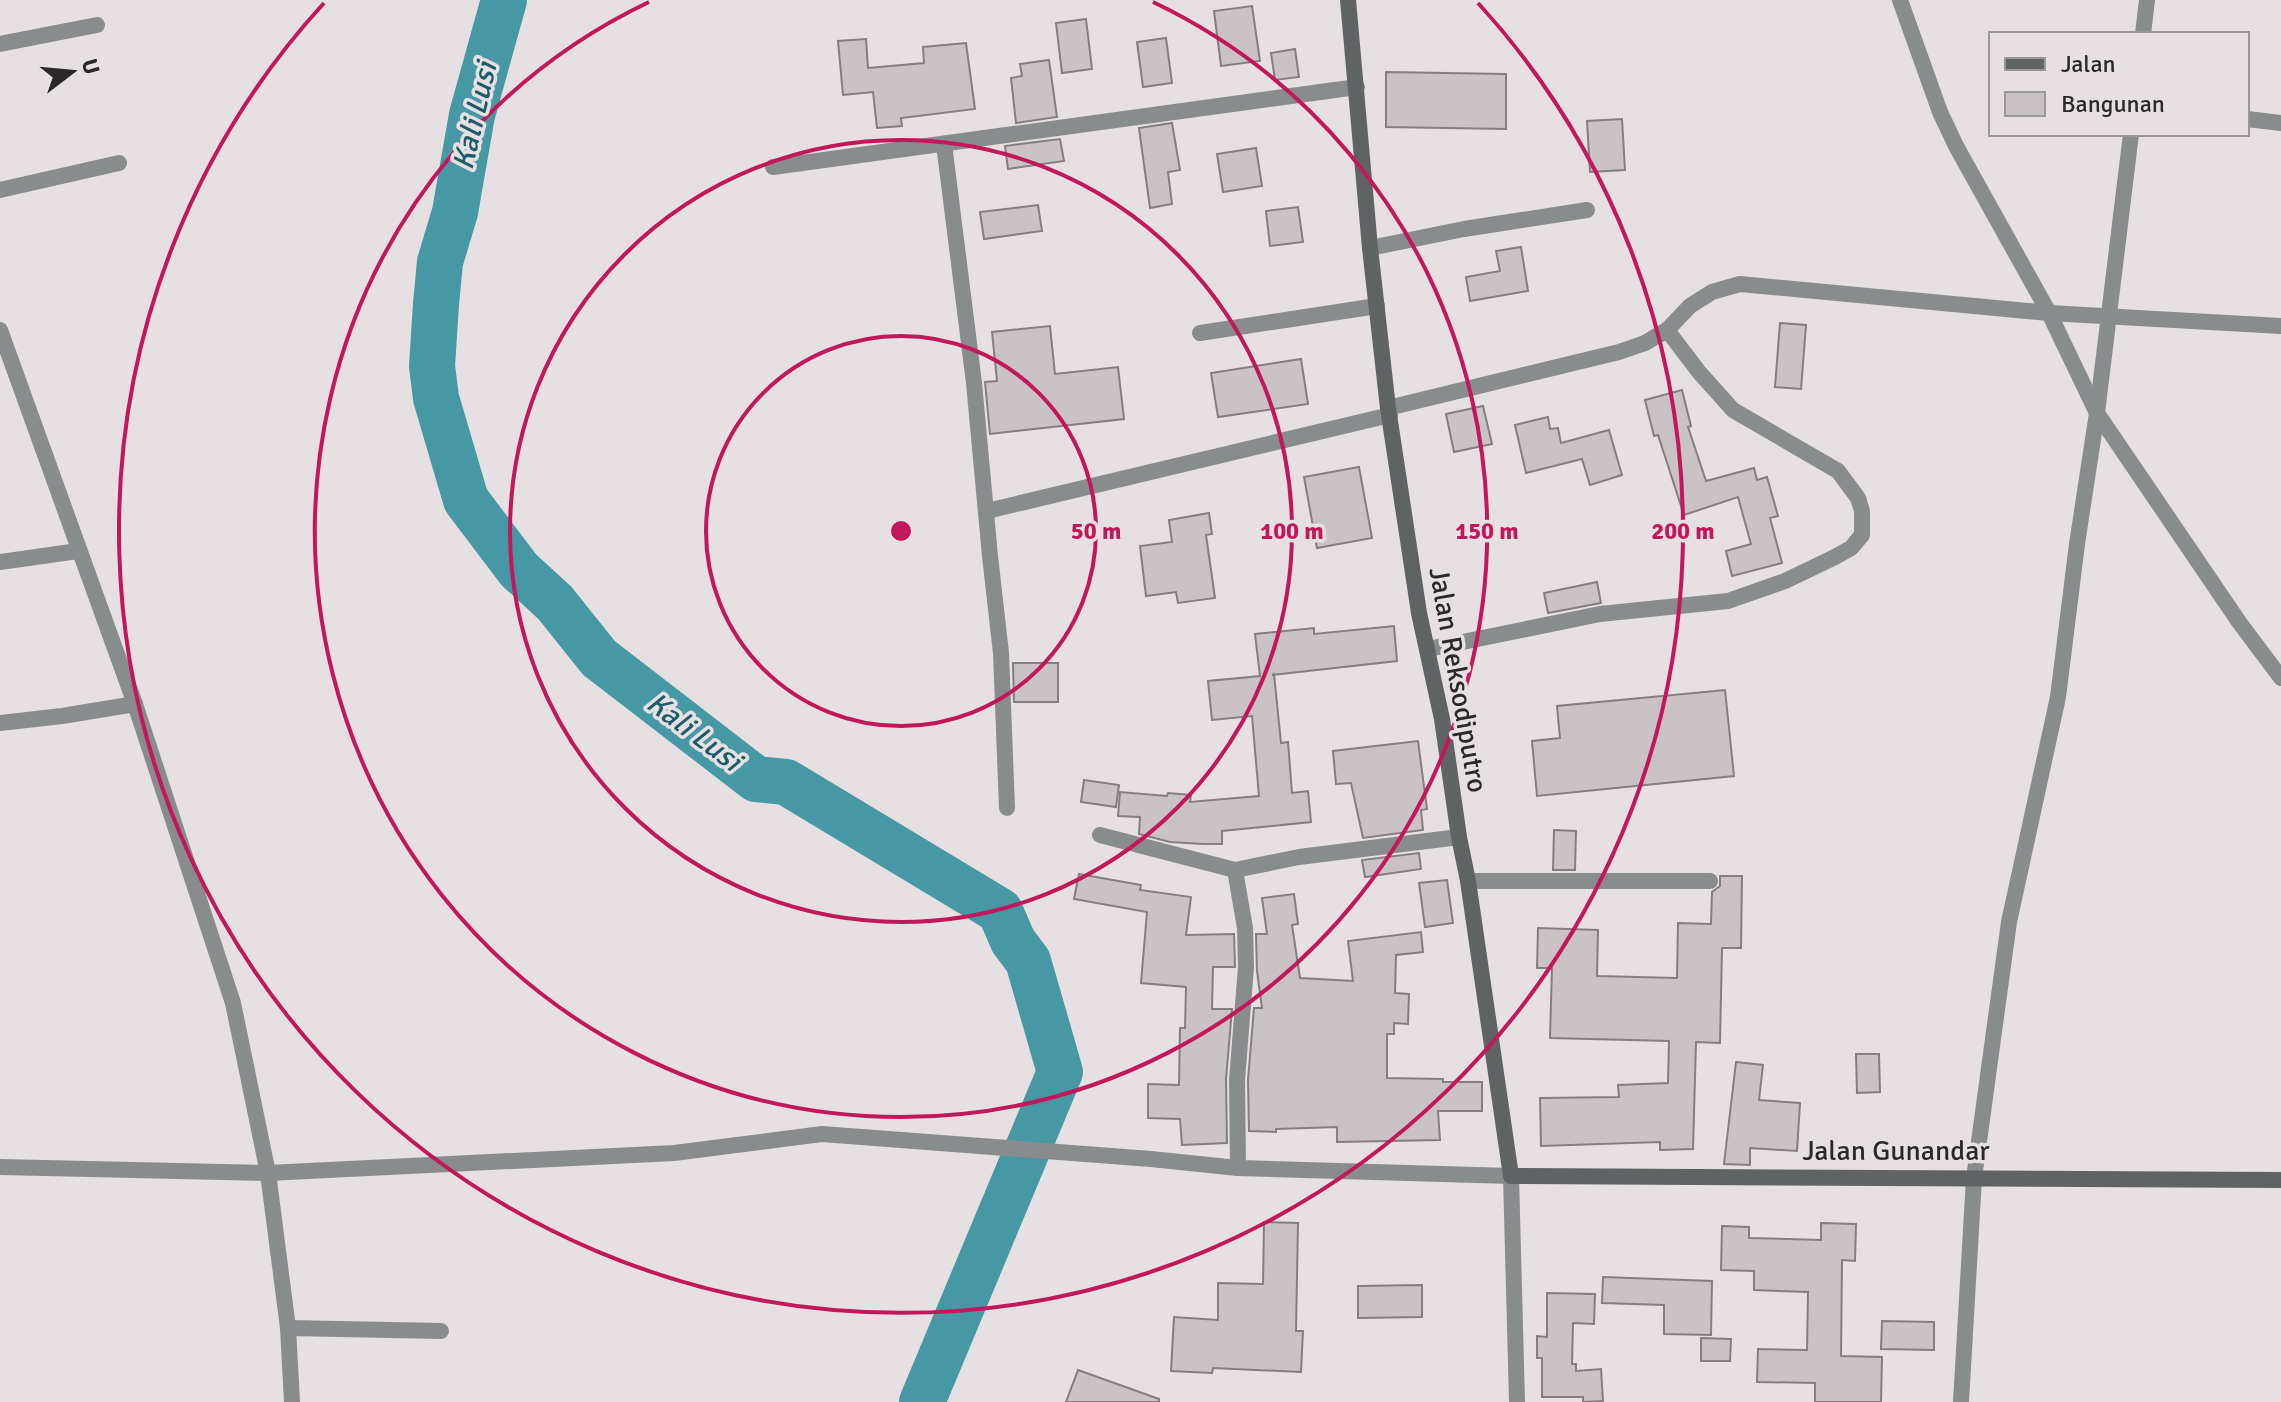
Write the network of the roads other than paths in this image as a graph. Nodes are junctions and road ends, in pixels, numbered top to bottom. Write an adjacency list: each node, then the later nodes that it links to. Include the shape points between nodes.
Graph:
1 (1348, 0): 7 (main road, Jalan Reksodiputro)
2 (1900, 0): 18 (street, via 1956,146)
3 (2147, 0): 5 (street)
4 (97, 25): 6 (street)
5 (2143, 32)
6 (0, 44)
7 (1357, 87): 11 (street); 16 (main road, Jalan Reksodiputro)
8 (2249, 119): 9 (street)
9 (2281, 123)
10 (2131, 136): 19 (street)
11 (944, 144): 13 (street); 26 (street)
12 (119, 163): 14 (street)
13 (773, 167)
14 (0, 190)
15 (1587, 210): 16 (street)
16 (1370, 248): 17 (main road, Jalan Reksodiputro)
17 (1377, 306): 23 (street); 24 (main road, Jalan Reksodiputro)
18 (2049, 313): 19 (street); 22 (street, via 1740,284 1712,292); 25 (street)
19 (2109, 316): 20 (street); 25 (street)
20 (2281, 326)
21 (0, 330): 27 (street)
22 (1667, 330): 24 (street, via 1619,352); 29 (street, via 1733,410 1838,471 1858,498 1862,535 1835,557 1728,601 1600,614)
23 (1200, 333)
24 (1389, 411): 26 (street); 29 (main road, Jalan Reksodiputro)
25 (2097, 413): 30 (street); 43 (street, via 2058,697 2009,922)
26 (987, 511): 33 (street, via 1001,653)
27 (78, 551): 28 (street); 31 (street)
28 (0, 562)
29 (1428, 649): 35 (main road, Jalan Reksodiputro)
30 (2281, 678)
31 (135, 704): 32 (street); 41 (street, via 233,1003)
32 (0, 723)
33 (1007, 808)
34 (1100, 835): 36 (street)
35 (1459, 837): 36 (street); 37 (main road, Jalan Reksodiputro)
36 (1235, 870): 40 (street, via 1246,967 1237,1080)
37 (1468, 881): 38 (street); 42 (main road, Jalan Reksodiputro)
38 (1710, 881)
39 (0, 1167): 41 (street)
40 (1238, 1168): 41 (street, via 822,1134 674,1153); 42 (street)
41 (268, 1173): 45 (street)
42 (1511, 1176): 43 (main road, Jalan Gunandar); 48 (street)
43 (1974, 1178): 44 (main road, Jalan Gunandar); 49 (street)
44 (2281, 1180)
45 (288, 1328): 46 (street); 47 (street)
46 (441, 1331)
47 (292, 1402)
48 (1517, 1402)
49 (1961, 1402)

